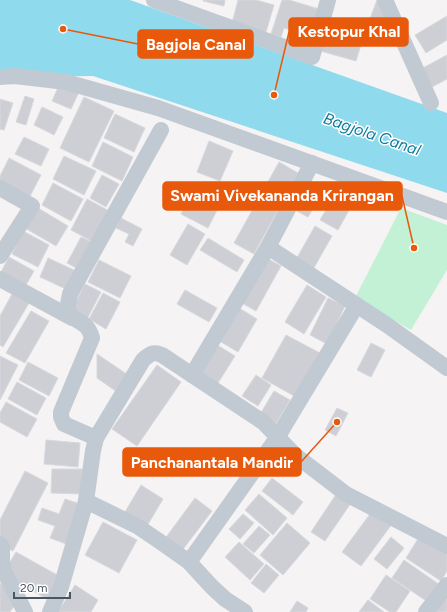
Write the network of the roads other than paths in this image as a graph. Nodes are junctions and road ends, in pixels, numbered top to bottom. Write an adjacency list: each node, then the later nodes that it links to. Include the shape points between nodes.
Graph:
1 (154, 0): 2 (street, via 312,57)
2 (328, 0)
3 (385, 0): 5 (street)
4 (0, 77): 7 (street, via 15,76 66,82 158,108)
5 (431, 103)
6 (161, 130): 14 (street, via 70,294 68,314)
7 (312, 163): 9 (street); 10 (street)
8 (0, 188): 11 (street, via 32,206)
9 (447, 212)
10 (268, 247): 13 (street); 16 (street)
11 (0, 256)
12 (0, 279): 14 (street)
13 (357, 305): 15 (street); 18 (street)
14 (72, 318): 17 (street, via 86,325 92,338 61,417 64,424)
15 (447, 368)
16 (192, 375): 17 (street, via 162,355 150,354 143,360); 18 (street, via 263,422)
17 (96, 438): 19 (street)
18 (277, 438): 21 (street, via 346,494); 22 (street)
19 (86, 501): 22 (street, via 137,526); 25 (street, via 61,587)
20 (0, 544): 24 (street, via 4,571)
21 (447, 546)
22 (189, 562): 26 (street, via 225,599)
23 (447, 585): 27 (street)
24 (25, 612)
25 (50, 612)
26 (245, 612)
27 (426, 612)

